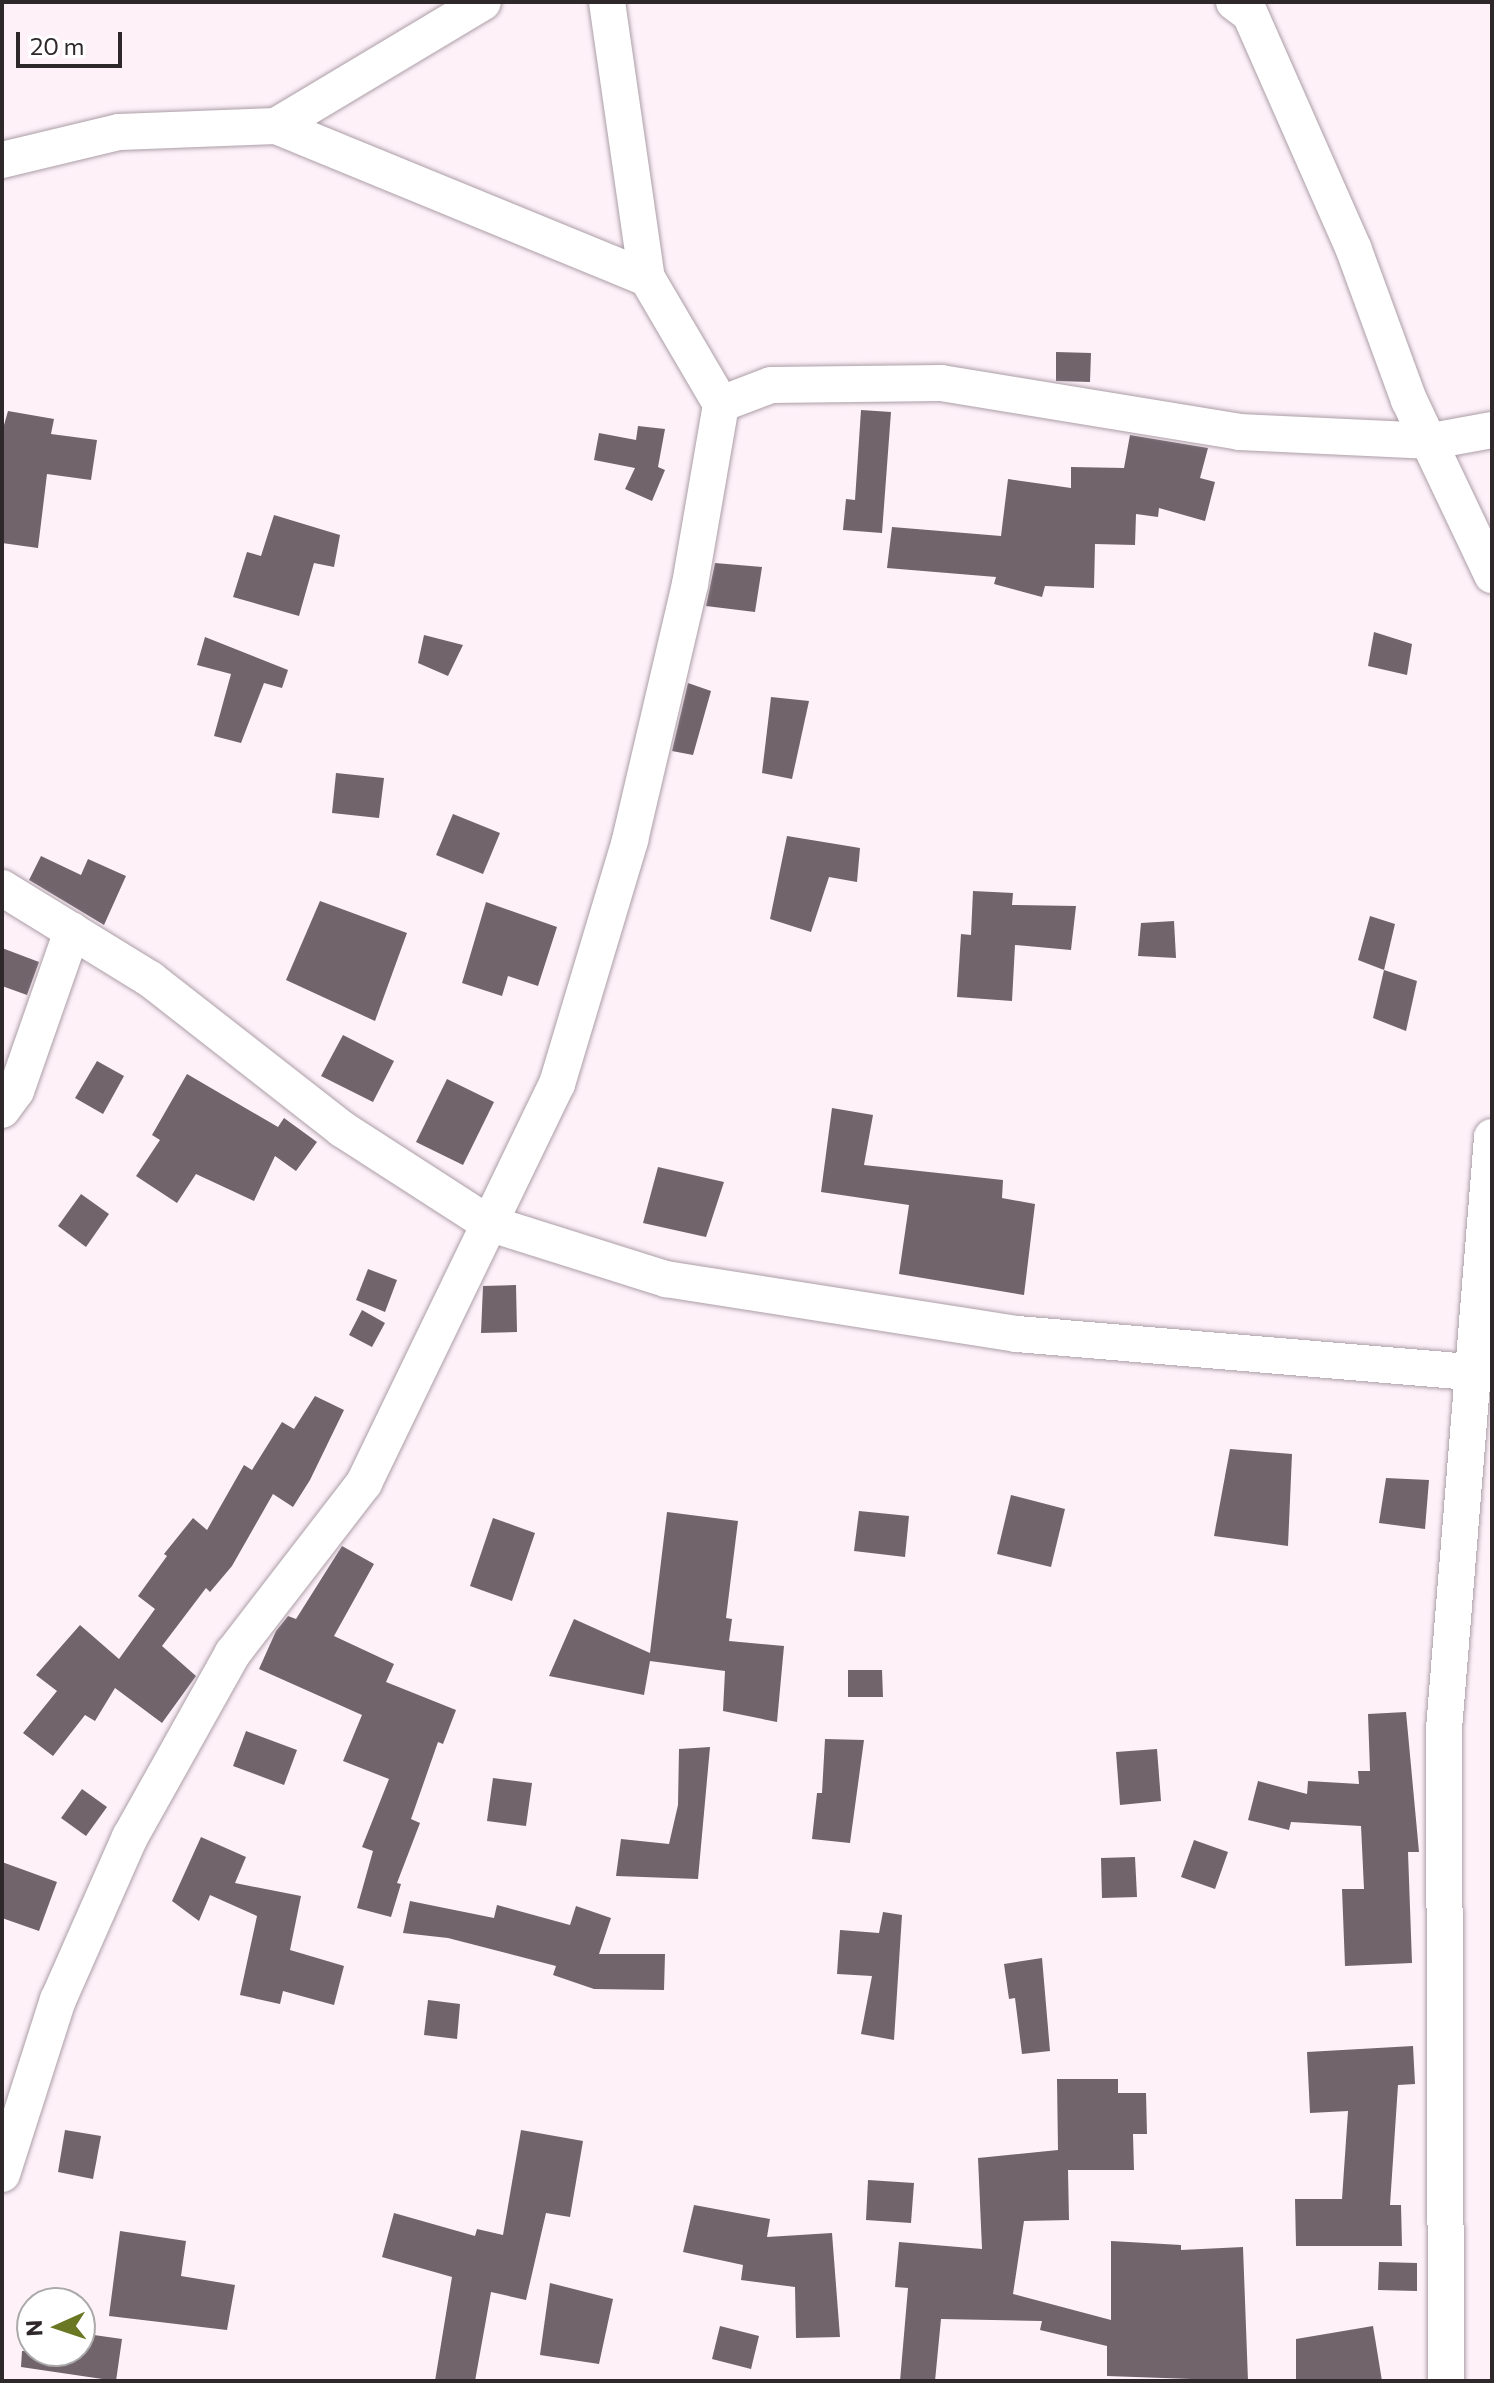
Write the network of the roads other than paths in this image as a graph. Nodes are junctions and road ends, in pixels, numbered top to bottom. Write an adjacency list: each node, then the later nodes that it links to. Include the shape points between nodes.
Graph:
1 (483, 2): 4 (street)
2 (607, 2): 6 (street)
3 (1234, 2): 9 (street, via 1250,14 1354,250 1409,400)
4 (276, 126): 5 (street, via 119,132); 6 (street)
5 (2, 160)
6 (647, 278): 7 (street)
7 (721, 404): 9 (street, via 771,385 941,383 1239,432); 15 (street, via 690,584 630,840 557,1084)
8 (1492, 430): 9 (street)
9 (1432, 441): 10 (street)
10 (1492, 575)
11 (2, 888): 12 (street)
12 (72, 931): 13 (street, via 16,1091); 15 (street, via 150,979 342,1129)
13 (2, 1110)
14 (1492, 1137): 16 (street)
15 (488, 1223): 16 (street, via 666,1279 1017,1334); 17 (street, via 364,1483 233,1653 130,1837 58,2000)
16 (1483, 1374): 18 (street, via 1444,1729)
17 (2, 2174)
18 (1446, 2381)

